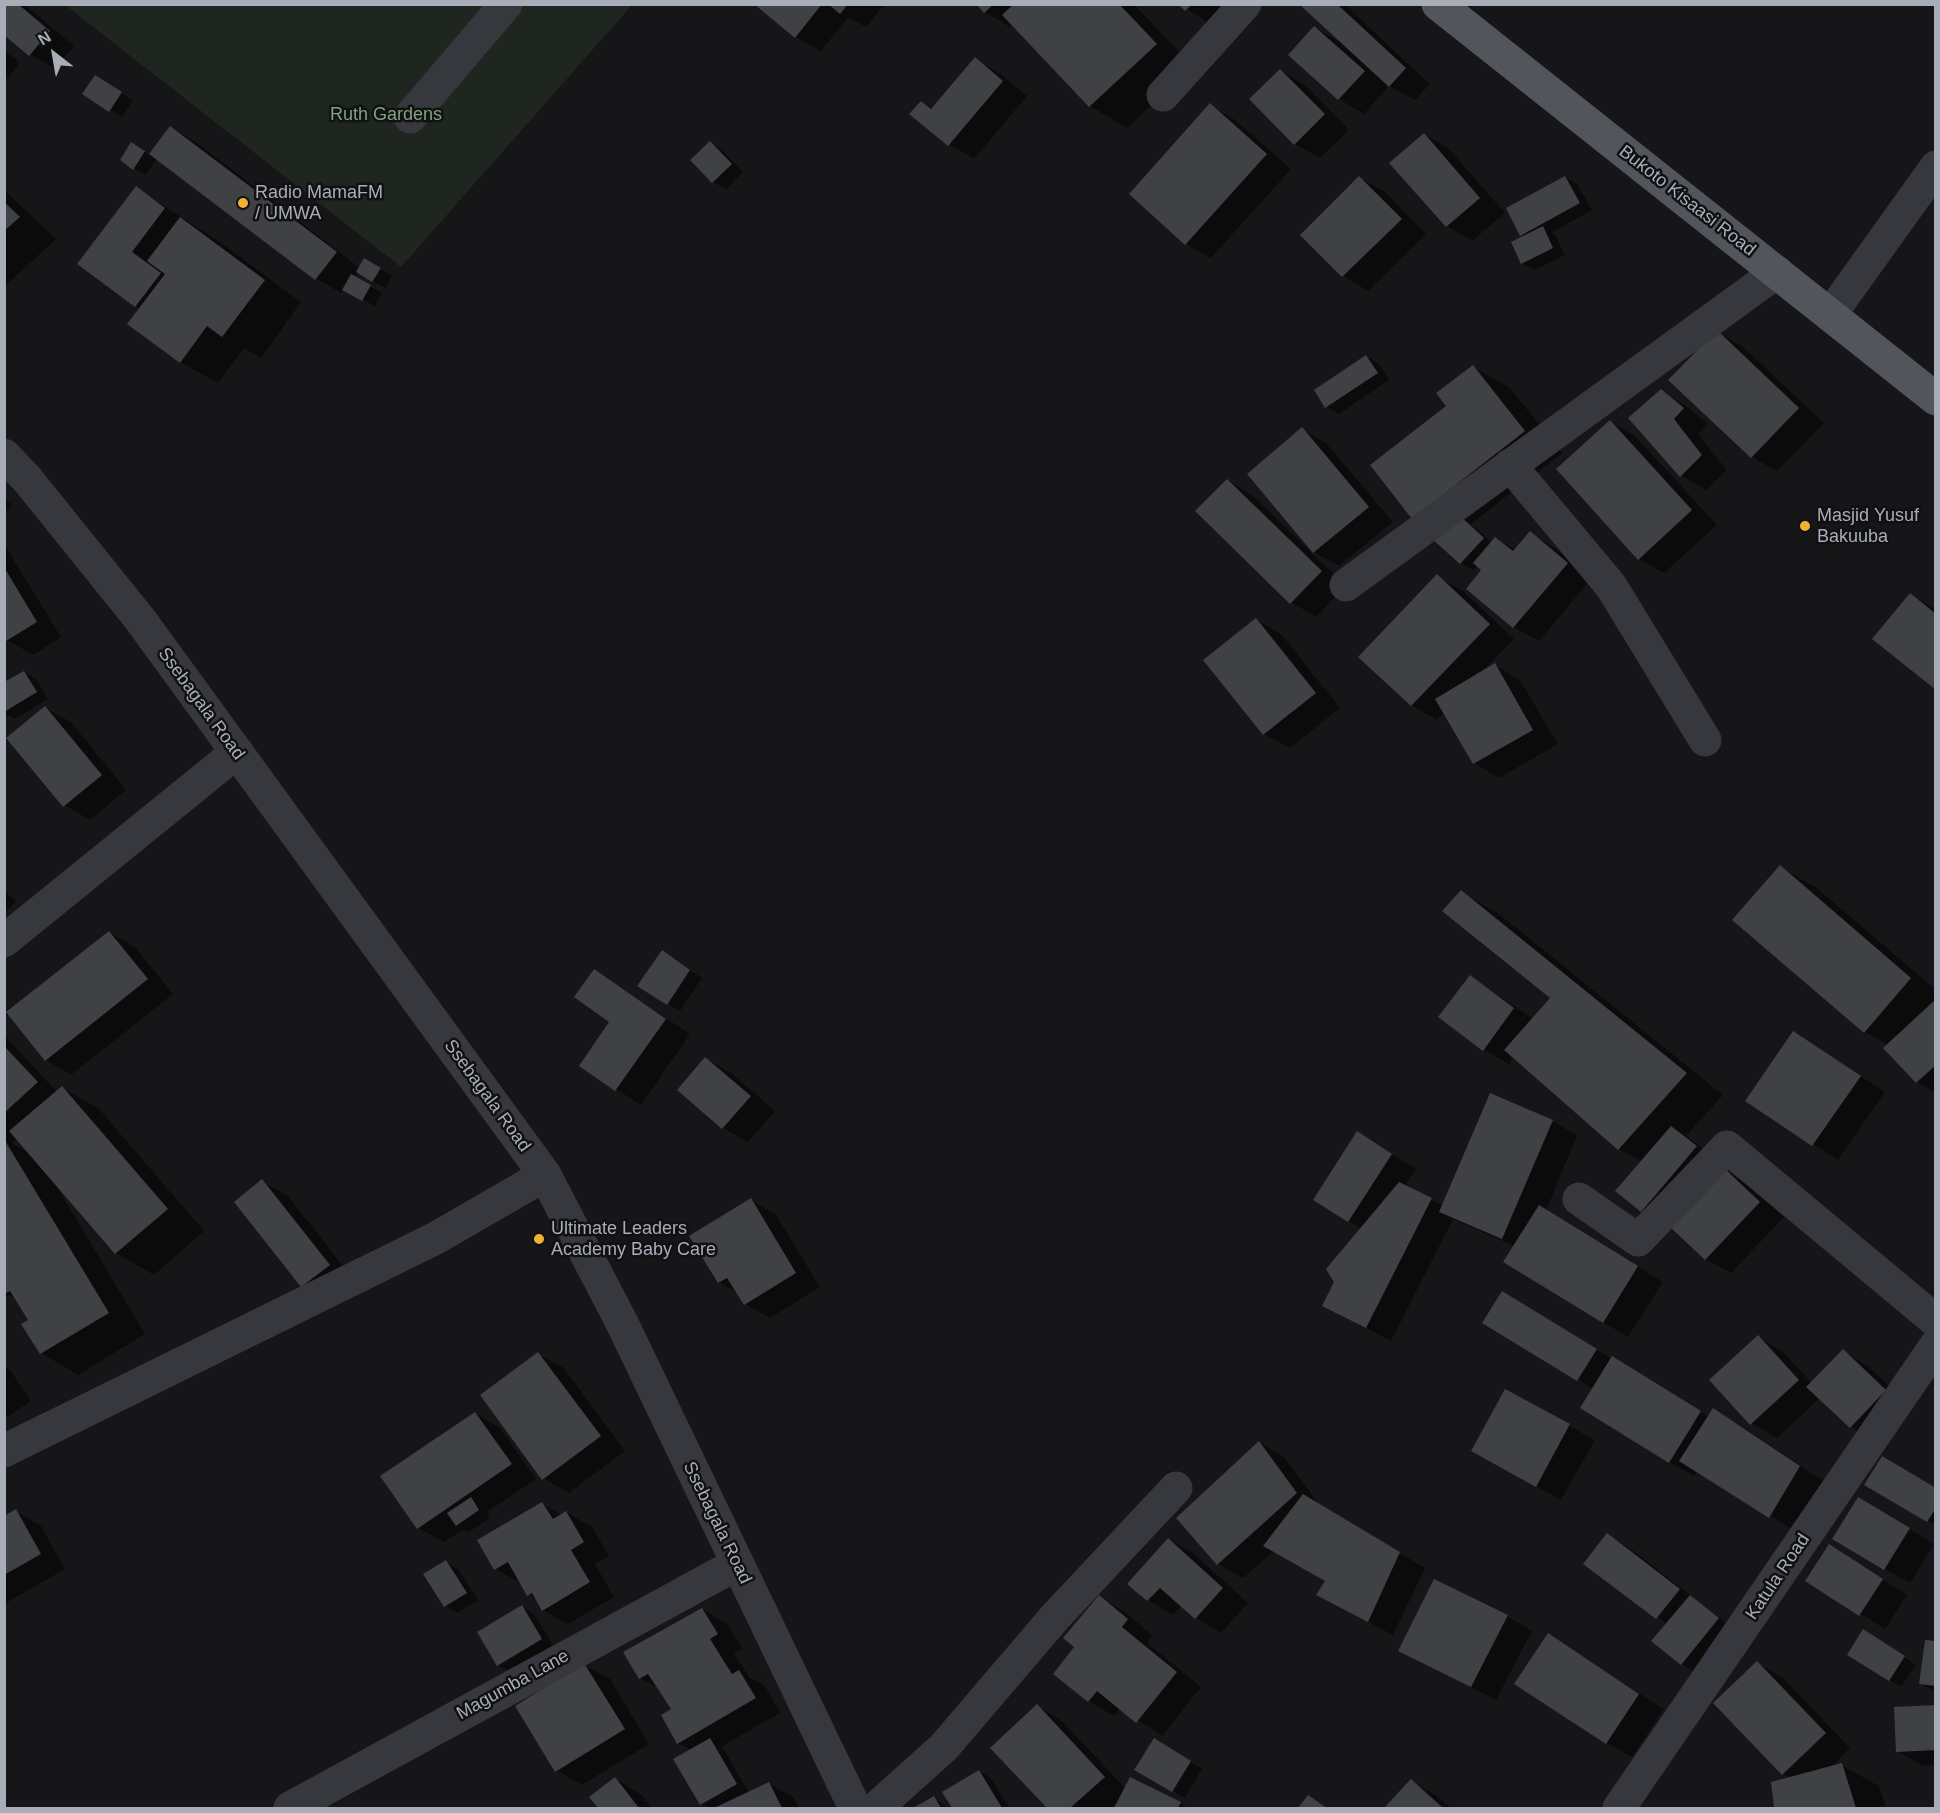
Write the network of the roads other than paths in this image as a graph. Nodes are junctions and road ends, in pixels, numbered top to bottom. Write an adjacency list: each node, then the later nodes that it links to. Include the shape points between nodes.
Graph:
1 (506, 4): 5 (street)
2 (1245, 4): 4 (street)
3 (1438, 4): 7 (main road, Bukoto Kisaasi Road)
4 (1163, 95)
5 (410, 117)
6 (1935, 167): 8 (street)
7 (1777, 272): 8 (main road, Bukoto Kisaasi Road); 11 (street)
8 (1830, 315): 9 (main road, Bukoto Kisaasi Road)
9 (1935, 399)
10 (4, 455): 14 (street, Ssebagala Road, via 139,618)
11 (1510, 465): 12 (street); 13 (street, via 1611,586)
12 (1346, 585)
13 (1705, 740)
14 (237, 752): 15 (street); 16 (street, Ssebagala Road)
15 (4, 941)
16 (545, 1175): 20 (street, via 436,1238); 22 (street, Ssebagala Road, via 622,1323)
17 (1579, 1198): 18 (street, via 1638,1240 1727,1147)
18 (1935, 1321)
19 (1935, 1345): 26 (street, Katula Road)
20 (4, 1451)
21 (1176, 1488): 25 (street, via 1055,1617 944,1747)
22 (736, 1564): 23 (street, Magumba Lane); 24 (street, Ssebagala Road)
23 (290, 1809)
24 (855, 1809)
25 (876, 1809)
26 (1619, 1809)

